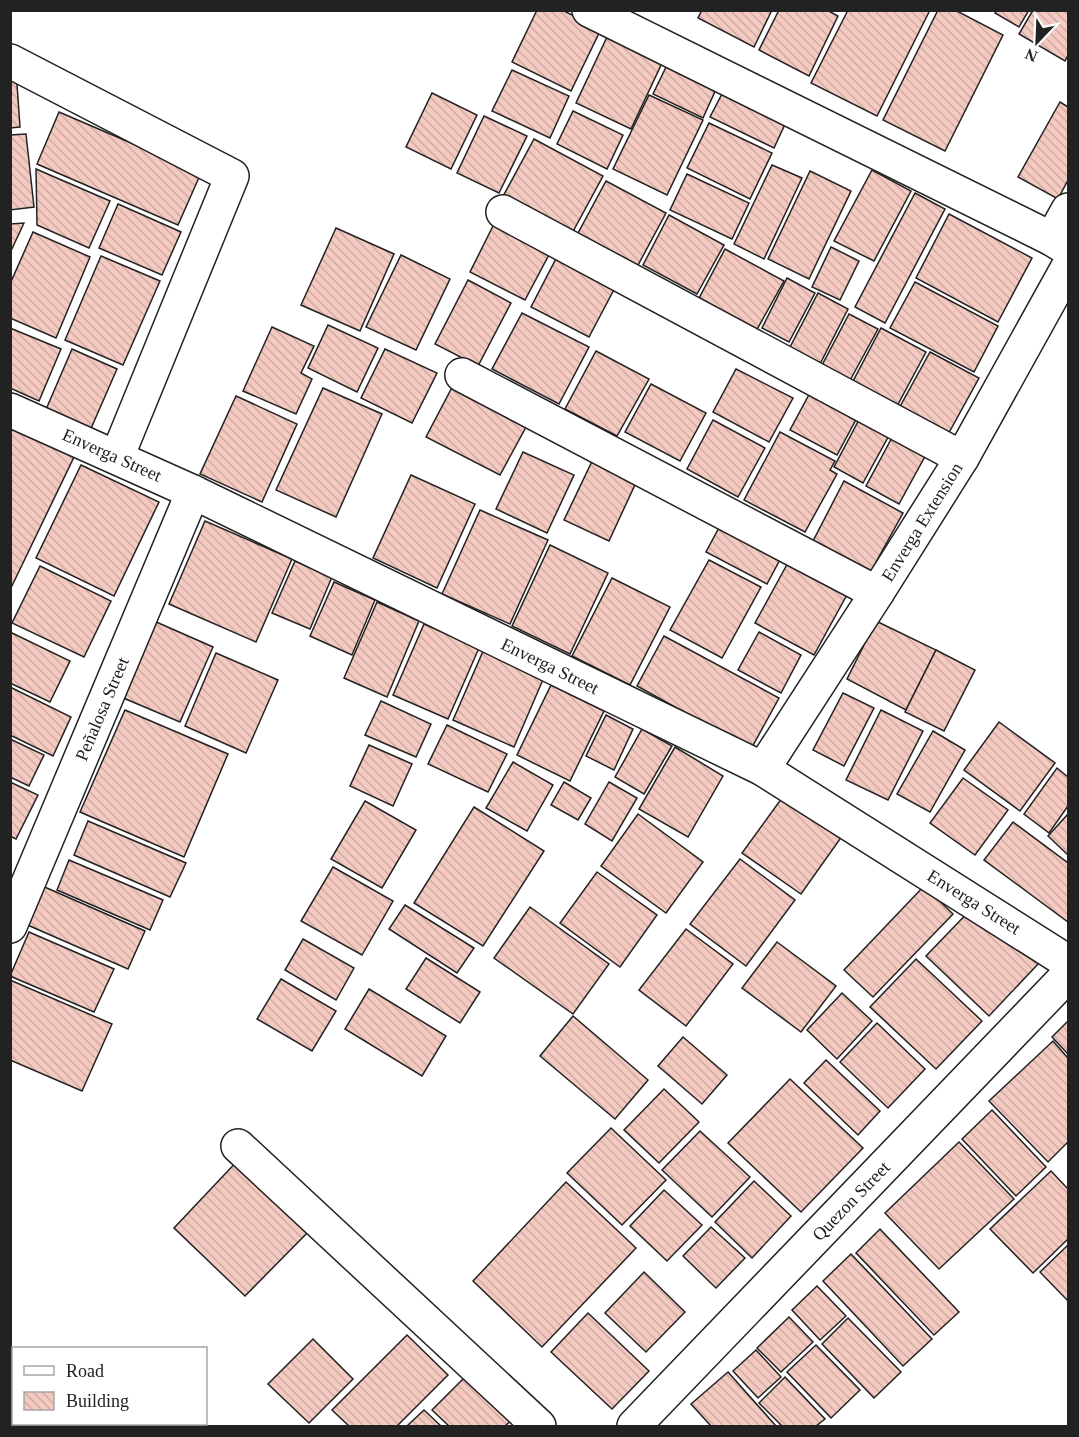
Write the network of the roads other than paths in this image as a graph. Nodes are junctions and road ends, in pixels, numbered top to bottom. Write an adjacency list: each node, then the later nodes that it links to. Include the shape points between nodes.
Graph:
1 (589, 10): 5 (street)
2 (10, 61): 9 (street, via 232,176)
3 (1068, 210): 5 (street)
4 (503, 212): 10 (street)
5 (1060, 244)
6 (1068, 267): 10 (street, Enverga Extension)
7 (462, 375): 12 (street)
8 (10, 410): 9 (street, Enverga Street)
9 (117, 457): 11 (street, Enverga Street)
10 (962, 458): 12 (street, Enverga Extension)
11 (193, 492): 13 (street, Enverga Street); 14 (street, Peñalosa Street)
12 (877, 593): 13 (street, Enverga Extension)
13 (763, 769): 15 (street, Enverga Street)
14 (10, 926)
15 (1068, 962)
16 (1068, 975): 19 (street, Quezon Street)
17 (238, 1146): 18 (street)
18 (539, 1426)
19 (634, 1426)

